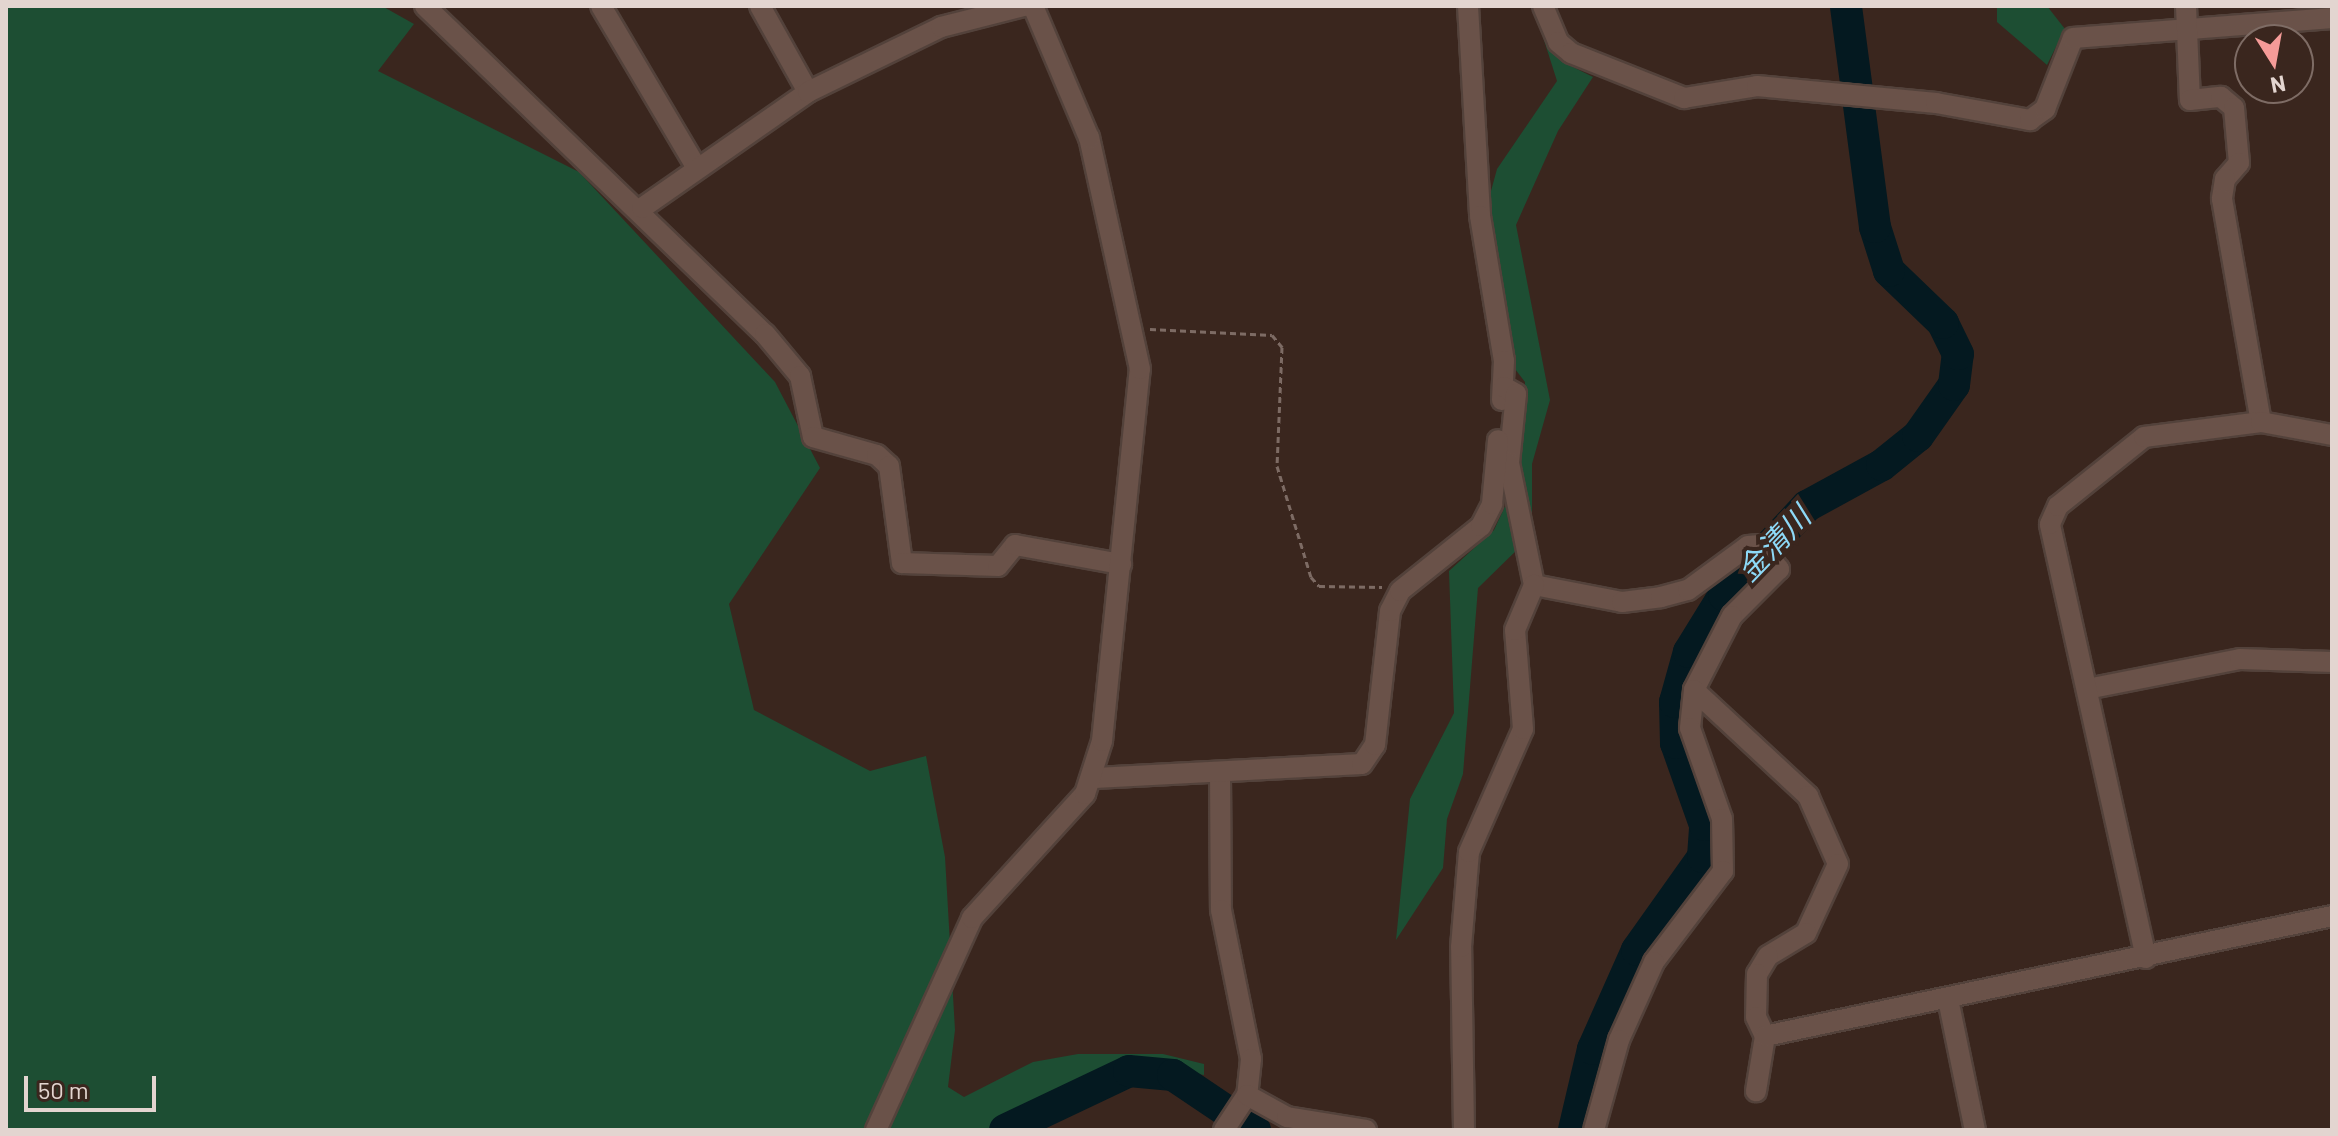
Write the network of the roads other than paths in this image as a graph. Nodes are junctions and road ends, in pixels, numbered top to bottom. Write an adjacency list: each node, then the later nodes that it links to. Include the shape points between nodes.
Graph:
1 (425, 6): 13 (street)
2 (601, 6): 12 (street)
3 (760, 6): 11 (street)
4 (1024, 6): 11 (street, via 941,27)
5 (1033, 6): 17 (street, via 1089,138 1134,330 1138,396)
6 (1468, 6): 14 (street, via 1480,216)
7 (1543, 6): 10 (street, via 1558,42 1571,53 1684,98 1757,86 2030,120 2045,109 2073,38)
8 (2186, 6): 10 (street)
9 (2332, 18): 10 (street)
10 (2188, 32): 15 (street, via 2190,100 2221,97 2234,108 2239,163 2225,179 2222,199)
11 (808, 92): 12 (street)
12 (695, 165): 13 (street)
13 (642, 208): 17 (street, via 800,376 813,437 877,455 889,466 902,563 998,566 1015,545)
14 (1504, 387): 18 (street, via 1516,394 1509,463); 22 (street, via 1492,504 1481,526 1400,591 1390,611 1375,745 1362,764)
15 (2261, 422): 16 (street); 20 (street, via 2144,437 2058,506 2050,524)
16 (2332, 435)
17 (1121, 564): 23 (street)
18 (1534, 585): 21 (street, via 1622,602 1661,597 1688,590 1760,545 1779,569 1732,616); 33 (street, via 1515,630 1523,729 1469,852 1461,947)
19 (2332, 662): 20 (street, via 2240,659)
20 (2087, 689): 25 (street)
21 (1694, 690): 27 (street, via 1808,796 1838,864 1806,933 1768,956 1757,974 1756,1017); 34 (street, via 1690,728 1722,819 1723,871 1654,962 1619,1040)
22 (1220, 774): 23 (street); 29 (street, via 1221,910 1251,1059)
23 (1095, 778): 31 (street, via 972,918)
24 (2331, 925): 25 (street)
25 (2146, 958): 26 (street)
26 (1948, 999): 27 (street); 35 (street)
27 (1765, 1036): 28 (street)
28 (1756, 1091)
29 (1244, 1099): 30 (street); 32 (street, via 1287,1117)
30 (1225, 1128)
31 (876, 1130)
32 (1366, 1130)
33 (1464, 1130)
34 (1594, 1130)
35 (1975, 1130)

